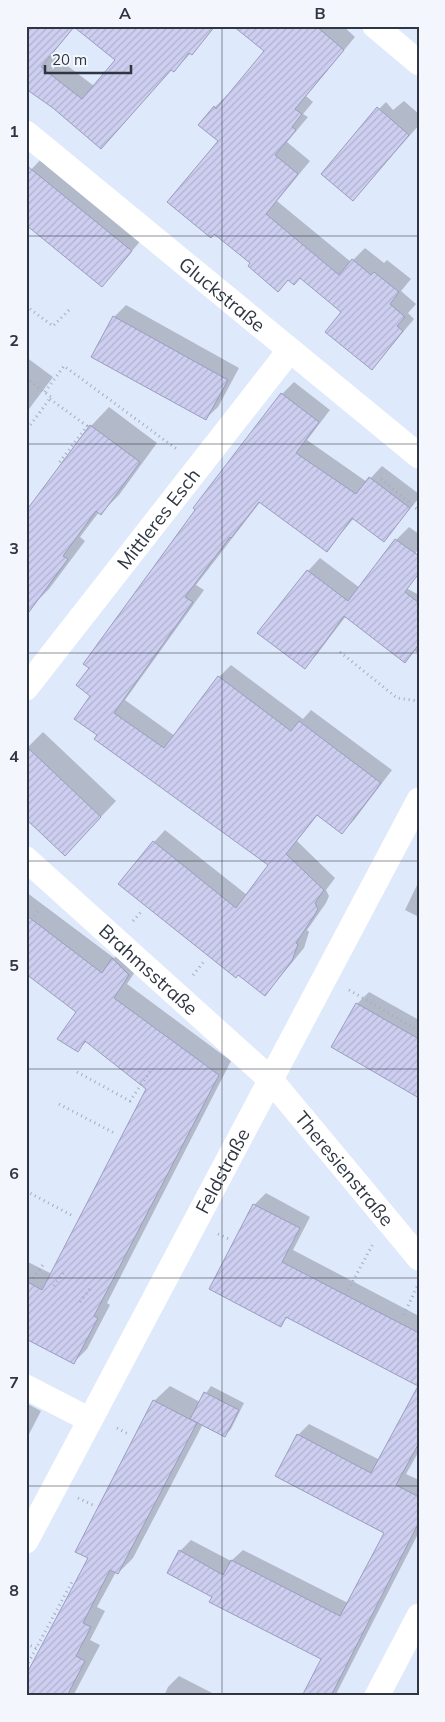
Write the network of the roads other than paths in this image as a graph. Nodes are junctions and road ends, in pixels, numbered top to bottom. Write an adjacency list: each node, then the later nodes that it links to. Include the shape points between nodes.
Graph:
1 (375, 26): 2 (street)
2 (419, 62)
3 (27, 134): 4 (street, Gluckstraße)
4 (290, 350): 5 (street, Gluckstraße); 6 (street, Mittleres Esch)
5 (419, 456)
6 (26, 688)
7 (416, 814): 9 (street, Feldstraße)
8 (26, 859): 9 (street, Brahmsstraße)
9 (270, 1079): 10 (street, Theresienstraße); 12 (street, Feldstraße)
10 (419, 1258)
11 (26, 1387): 12 (street)
12 (90, 1420): 13 (street, Feldstraße)
13 (26, 1541)
14 (419, 1616): 15 (street)
15 (377, 1696)

